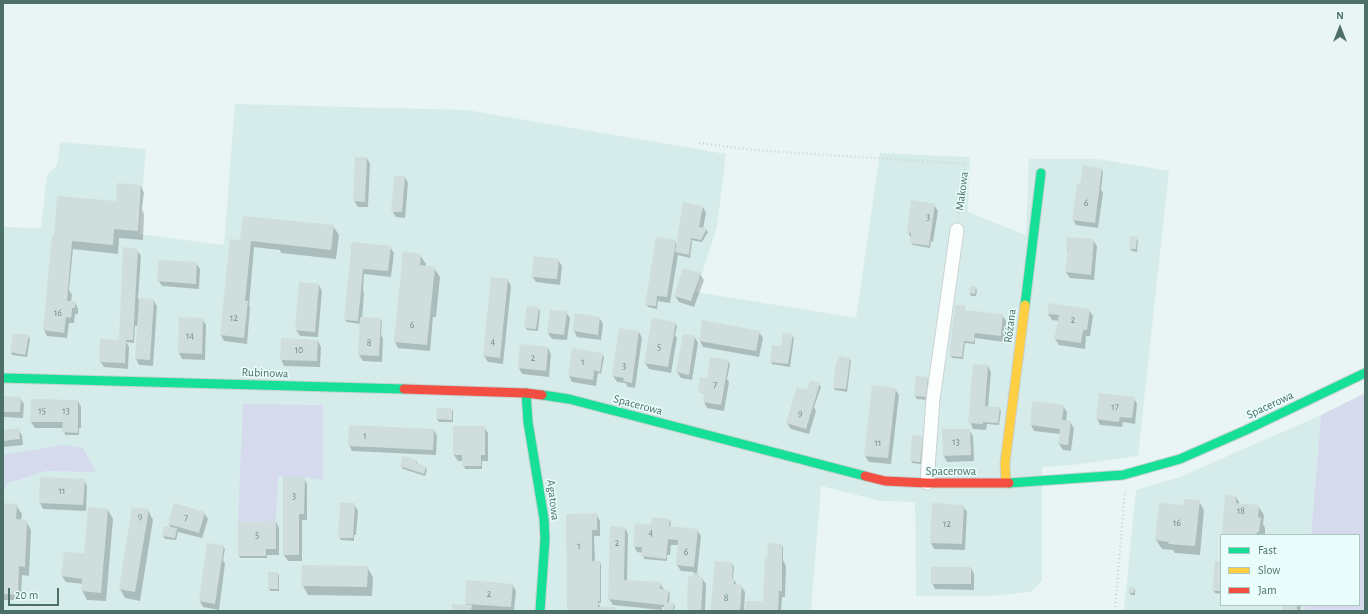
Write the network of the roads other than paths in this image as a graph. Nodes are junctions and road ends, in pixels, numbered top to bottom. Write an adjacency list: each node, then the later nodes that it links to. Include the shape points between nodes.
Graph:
1 (1041, 173): 7 (street, Różana, via 1005,464)
2 (957, 230): 6 (street, via 933,399)
3 (1365, 374): 7 (street, Spacerowa, via 1180,459 1127,474)
4 (3, 378): 5 (street, Rubinowa)
5 (526, 393): 6 (street, Spacerowa, via 569,399 834,470 885,481); 8 (street, Agatowa, via 528,422 544,519)
6 (927, 483): 7 (street, Spacerowa)
7 (1006, 483)
8 (540, 611)

